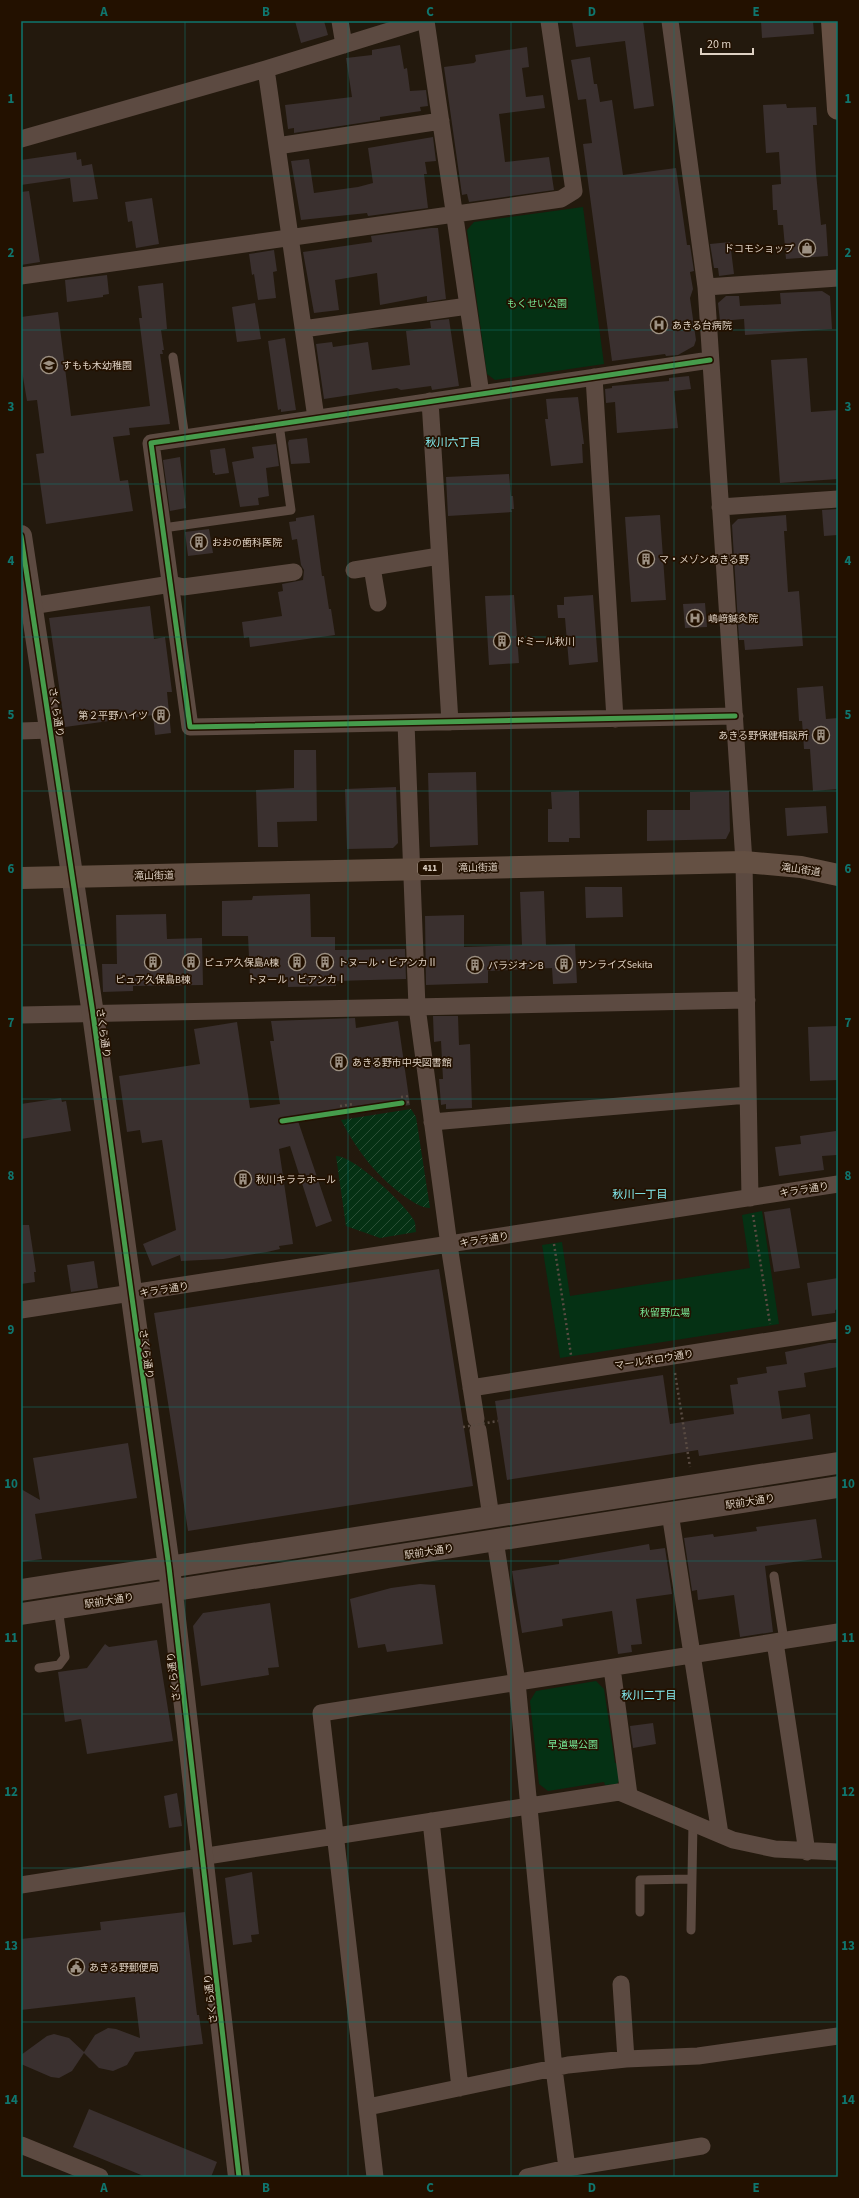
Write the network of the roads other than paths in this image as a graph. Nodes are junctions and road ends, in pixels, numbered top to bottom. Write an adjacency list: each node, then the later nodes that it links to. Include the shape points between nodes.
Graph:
1 (340, 21): 7 (street)
2 (421, 21): 7 (street)
3 (426, 21): 10 (street)
4 (549, 21): 13 (street, via 574,191 561,199)
5 (670, 21): 17 (street)
6 (832, 21): 9 (main road)
7 (344, 45): 8 (street)
8 (266, 69): 11 (street); 12 (street)
9 (838, 98)
10 (441, 121): 12 (street); 13 (street)
11 (21, 139)
12 (277, 146): 14 (street)
13 (455, 214): 14 (street); 18 (street)
14 (290, 238): 15 (street); 19 (street)
15 (21, 276)
16 (838, 278): 17 (street)
17 (706, 287): 21 (street)
18 (468, 306): 19 (street); 23 (street)
19 (303, 330): 25 (street)
20 (173, 357): 27 (lane)
21 (710, 360): 22 (street); 29 (street)
22 (594, 377): 23 (street); 40 (street)
23 (481, 394): 24 (street)
24 (430, 401): 25 (street); 32 (street)
25 (316, 418): 26 (street)
26 (279, 424): 27 (street); 30 (lane, via 291,510)
27 (185, 438): 30 (street, via 151,442)
28 (838, 499): 29 (street)
29 (720, 507): 39 (street)
30 (163, 528): 36 (street)
31 (21, 536): 38 (street, さくら通り)
32 (439, 556): 33 (street); 41 (street)
33 (372, 567): 34 (street); 37 (street)
34 (354, 570)
35 (294, 572): 36 (street, via 183,587)
36 (171, 584): 38 (street); 42 (street, via 190,727)
37 (378, 603)
38 (31, 606): 44 (street, さくら通り)
39 (735, 716): 40 (street); 45 (street)
40 (615, 719): 41 (street)
41 (450, 722): 42 (street)
42 (406, 723): 46 (street)
43 (21, 730): 44 (street)
44 (50, 730): 48 (street, さくら通り)
45 (744, 862): 46 (highway, 滝山街道 / 411); 47 (highway, 滝山街道 / 411, via 801,867); 50 (street)
46 (412, 869): 48 (highway, 滝山街道 / 411); 51 (street)
47 (838, 875)
48 (72, 877): 49 (highway, 滝山街道 / 411); 52 (street, さくら通り)
49 (21, 878)
50 (747, 1000): 51 (street); 54 (street)
51 (418, 1007): 52 (street); 55 (street)
52 (93, 1014): 53 (street); 59 (street, さくら通り)
53 (21, 1015)
54 (748, 1095): 55 (street); 57 (street)
55 (432, 1122): 58 (street)
56 (838, 1184): 57 (street, キララ通り)
57 (750, 1198): 58 (street, キララ通り)
58 (449, 1245): 59 (street, キララ通り); 62 (street)
59 (130, 1294): 60 (street, キララ通り); 68 (street, さくら通り)
60 (21, 1310)
61 (838, 1330): 62 (street, マールボロウ通り)
62 (471, 1388): 66 (street, via 472,1425)
63 (838, 1463): 66 (street)
64 (838, 1487): 65 (street, 駅前大通り)
65 (670, 1513): 67 (street, 駅前大通り); 76 (street)
66 (491, 1517): 68 (street)
67 (495, 1540): 71 (street, 駅前大通り); 79 (street)
68 (168, 1567): 70 (street); 71 (street, さくら通り)
69 (774, 1576): 75 (lane)
70 (21, 1590)
71 (172, 1591): 72 (street, 駅前大通り); 89 (street, さくら通り)
72 (58, 1608): 73 (street, 駅前大通り); 77 (lane, via 65,1657 59,1665)
73 (21, 1614)
74 (838, 1632): 75 (street)
75 (779, 1642): 76 (street); 86 (street)
76 (692, 1655): 78 (street); 84 (street)
77 (39, 1668)
78 (612, 1668): 79 (street, via 592,1667); 80 (street)
79 (517, 1682): 81 (street); 85 (street, via 321,1713)
80 (629, 1795): 81 (street, via 619,1792); 83 (street)
81 (529, 1806): 82 (street); 97 (street)
82 (431, 1821): 85 (street); 98 (street)
83 (693, 1823): 84 (street); 90 (lane)
84 (720, 1834): 86 (street, via 733,1840 775,1849)
85 (334, 1836): 89 (street); 99 (street)
86 (807, 1852): 87 (street)
87 (838, 1852): 88 (lane)
88 (838, 1855)
89 (203, 1856): 91 (street); 104 (street, さくら通り)
90 (692, 1879): 92 (lane, via 640,1880); 93 (lane)
91 (21, 1885)
92 (640, 1912)
93 (691, 1930)
94 (621, 1984): 96 (street)
95 (838, 2036): 96 (street, via 698,2056)
96 (626, 2059): 97 (street, via 568,2065)
97 (554, 2069): 98 (street); 102 (street)
98 (460, 2088): 99 (street)
99 (368, 2107): 105 (street)
100 (21, 2145): 103 (street)
101 (702, 2146): 102 (street)
102 (567, 2168): 106 (street)
103 (100, 2177)
104 (239, 2177)
105 (375, 2177)
106 (527, 2177)

